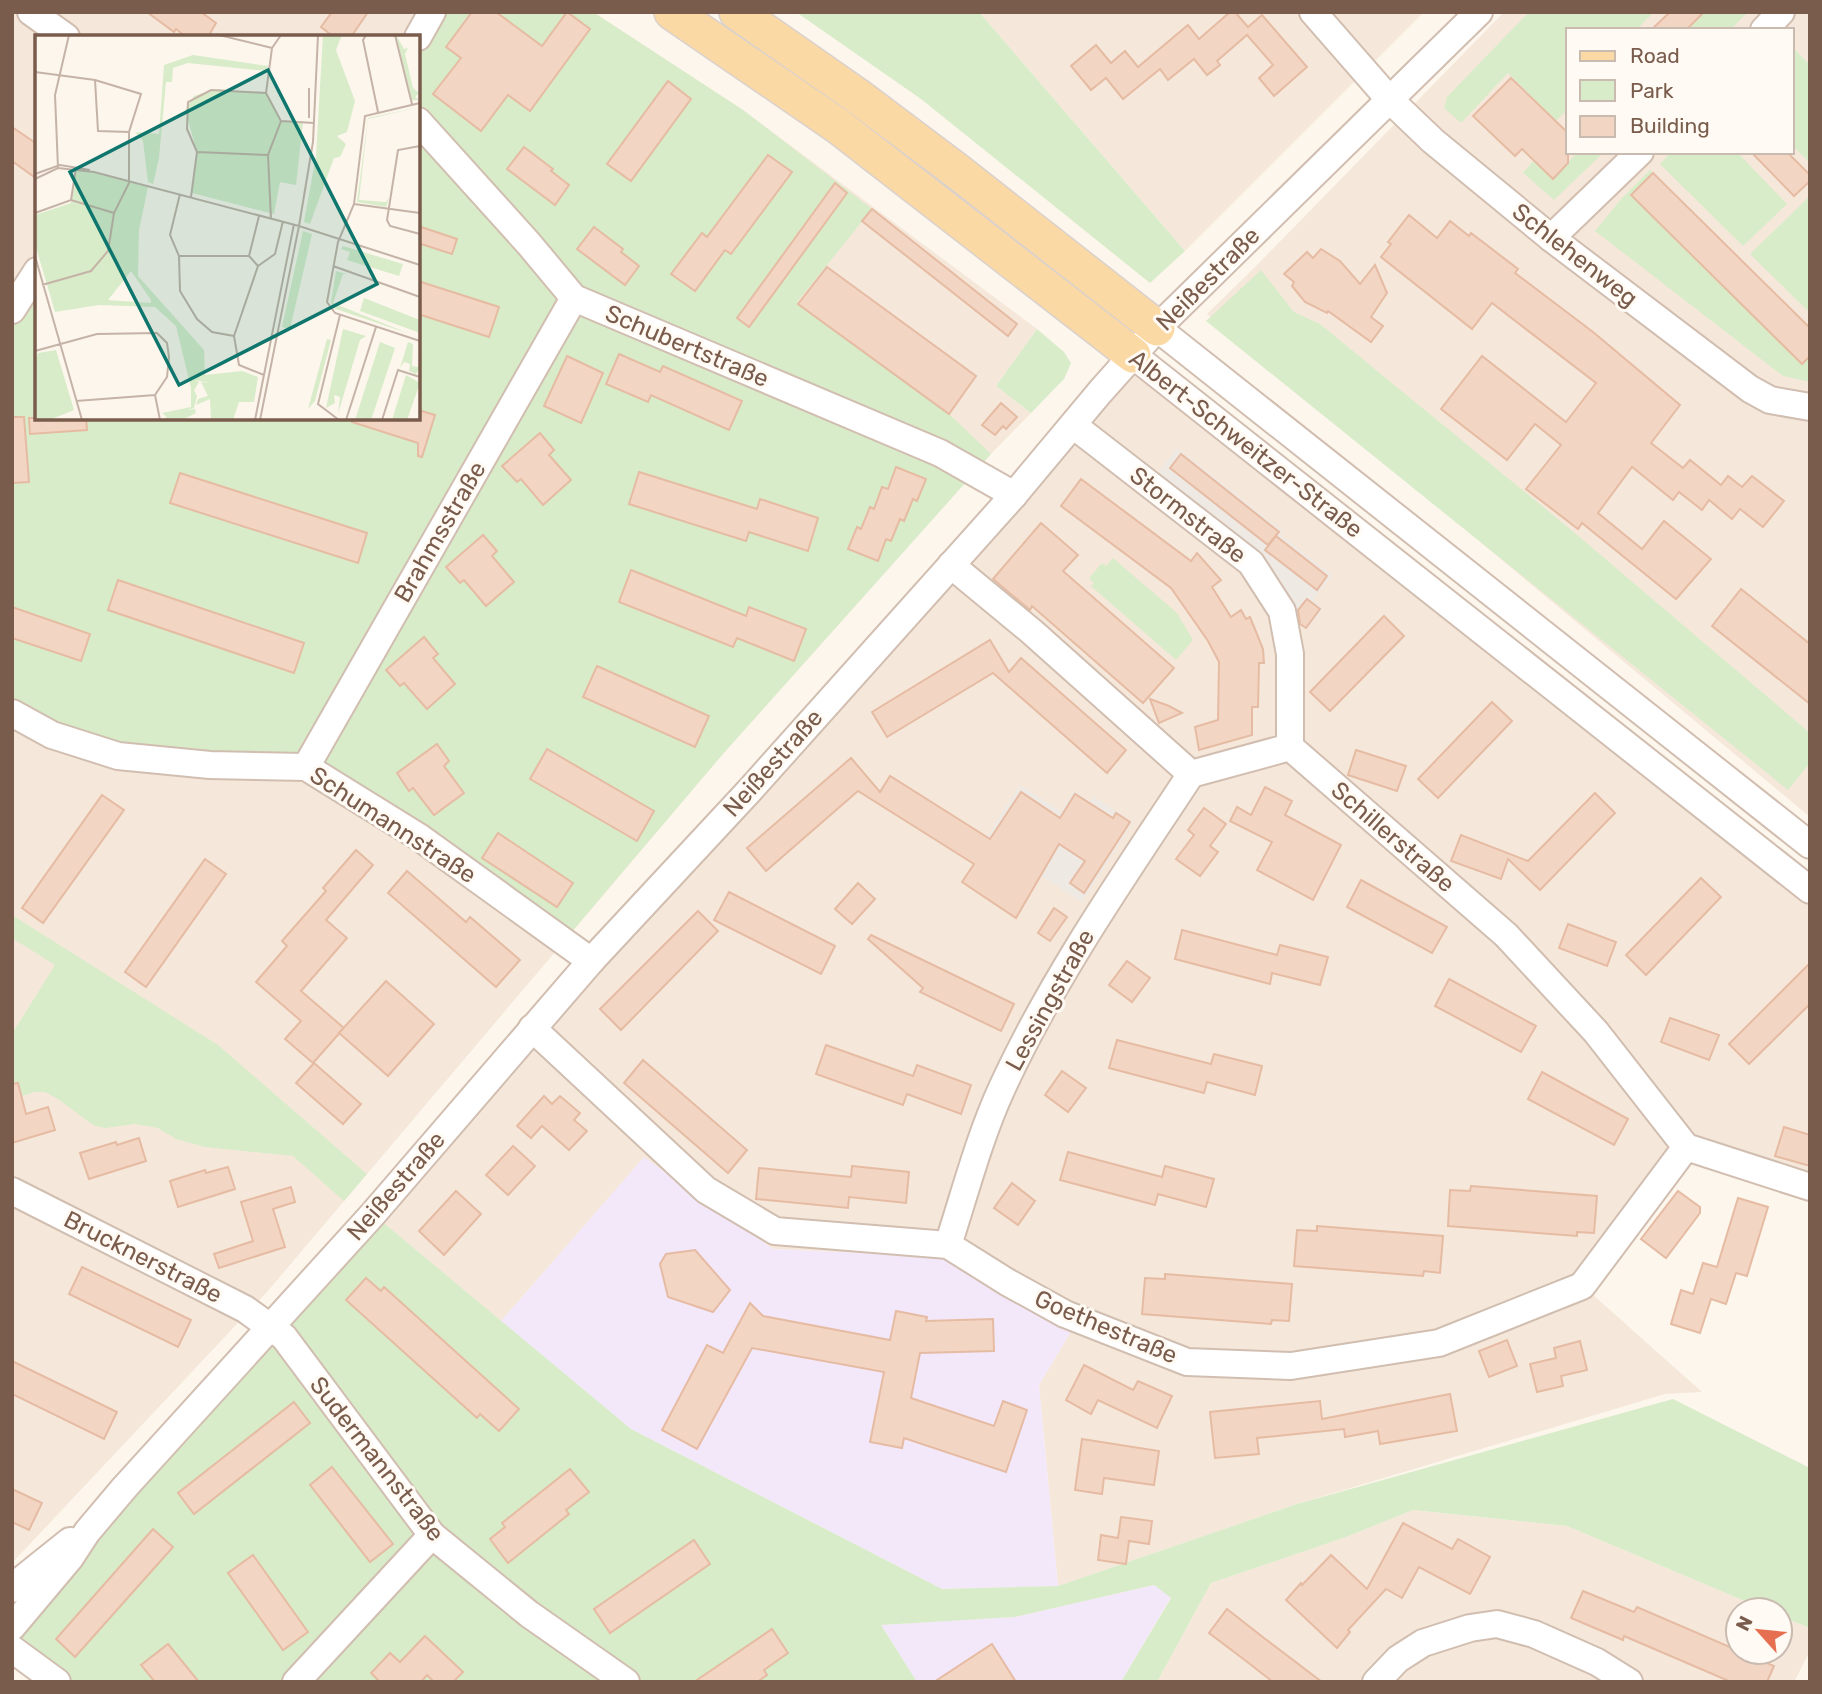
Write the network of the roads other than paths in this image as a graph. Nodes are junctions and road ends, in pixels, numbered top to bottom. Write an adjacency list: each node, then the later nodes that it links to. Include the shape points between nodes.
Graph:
1 (30, 12): 9 (street)
2 (432, 12): 10 (street)
3 (672, 12): 19 (main road, Albert-Schweitzer-Straße, via 838,126)
4 (737, 12): 18 (main road, Albert-Schweitzer-Straße, via 856,95)
5 (1313, 12): 11 (street, Schlehenweg)
6 (1479, 12): 11 (street, Neißestraße)
7 (1781, 12): 8 (street)
8 (1766, 28)
9 (63, 35)
10 (419, 35)
11 (1389, 99): 14 (street, Schlehenweg); 18 (street, Neißestraße)
12 (420, 123): 16 (street, Schubertstraße)
13 (1638, 154): 14 (street)
14 (1551, 238): 20 (street, Schlehenweg, via 1750,388 1770,400)
15 (35, 274): 17 (street)
16 (574, 298): 22 (street, Schubertstraße, via 940,453); 26 (street, Brahmsstraße)
17 (12, 310)
18 (1157, 328): 19 (street, Neißestraße); 28 (street, Albert-Schweitzer-Straße)
19 (1133, 355): 21 (street, Neißestraße); 29 (street, Albert-Schweitzer-Straße)
20 (1810, 407)
21 (1073, 425): 22 (street, Neißestraße); 25 (street, Stormstraße, via 1251,563 1268,587 1282,611 1290,654)
22 (1014, 495): 23 (street, Neißestraße)
23 (951, 565): 27 (street); 30 (street, Neißestraße)
24 (12, 713): 26 (street, Schumannstraße, via 52,735 118,757)
25 (1290, 747): 27 (street); 32 (street, Schillerstraße, via 1506,936 1596,1032)
26 (306, 767): 30 (street, Schumannstraße, via 419,838)
27 (1191, 774): 35 (street, Lessingstraße, via 1042,1008 1001,1090)
28 (1810, 845)
29 (1810, 890)
30 (592, 961): 31 (street, Neißestraße)
31 (532, 1028): 35 (street, Goethestraße, via 706,1190 775,1231); 36 (street, Neißestraße)
32 (1686, 1147): 33 (street); 35 (street, Goethestraße, via 1582,1286 1439,1343 1291,1366 1187,1362 1065,1314)
33 (1810, 1187)
34 (12, 1191): 36 (street, Brucknerstraße, via 245,1309)
35 (948, 1245)
36 (270, 1328): 37 (street, Neißestraße); 38 (street, Sudermannstraße, via 284,1337)
37 (87, 1532): 39 (street, Neißestraße); 40 (street, Neißestraße)
38 (432, 1535): 43 (street); 44 (street, Sudermannstraße, via 529,1614)
39 (12, 1589)
40 (12, 1627)
41 (12, 1649): 42 (street)
42 (57, 1682)
43 (296, 1682)
44 (626, 1682)
45 (1376, 1682): 46 (street, via 1398,1659 1423,1643 1469,1628 1497,1625 1534,1633)
46 (1629, 1682)

